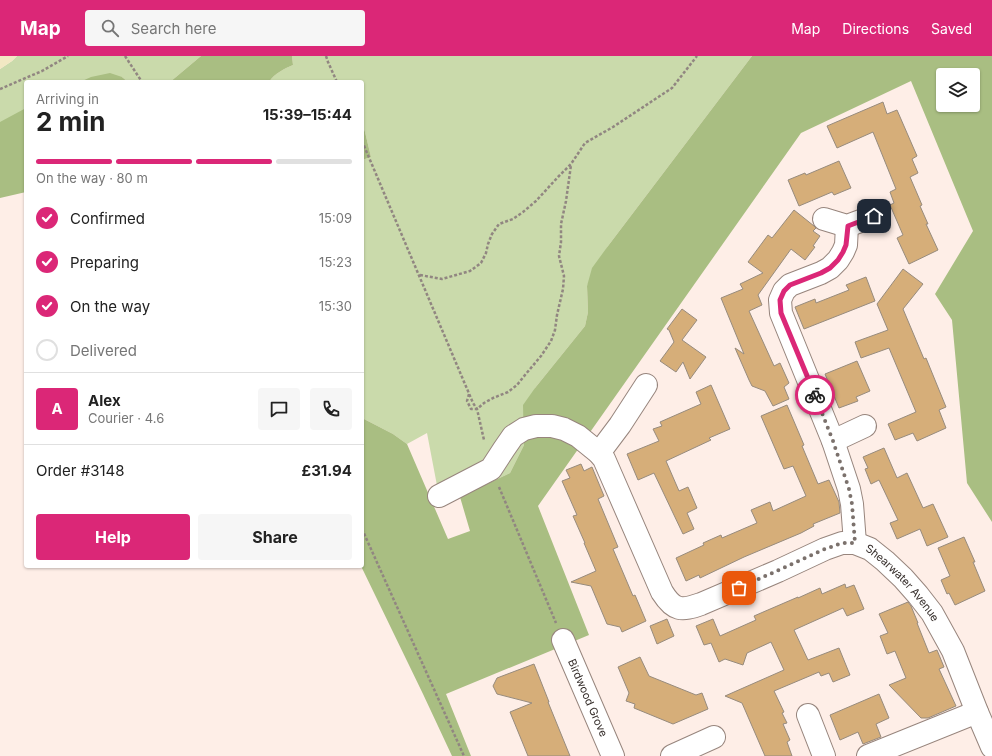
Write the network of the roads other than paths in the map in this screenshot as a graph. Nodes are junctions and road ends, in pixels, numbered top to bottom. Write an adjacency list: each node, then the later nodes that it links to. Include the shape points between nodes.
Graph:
1 (874, 216): 3 (street)
2 (824, 219): 3 (street)
3 (848, 226): 6 (street, via 846,245 838,260 821,273 790,285 780,300 781,313)
4 (646, 385): 7 (street)
5 (865, 426): 6 (street)
6 (833, 441): 9 (street, via 849,489)
7 (599, 452): 8 (street, Shearwater Avenue, via 564,429 552,426 524,429 513,436 491,469); 9 (street, Shearwater Avenue, via 604,458 662,592 668,603 678,609 701,604 825,549 842,543)
8 (439, 496)
9 (855, 543): 11 (street, Shearwater Avenue, via 885,561 932,613 953,651)
10 (563, 640): 15 (street, Birdwood Grove)
11 (977, 712): 14 (street, Shearwater Avenue); 18 (street)
12 (808, 715): 17 (street)
13 (714, 737): 16 (street)
14 (992, 747)
15 (613, 756)
16 (672, 756)
17 (824, 756)
18 (868, 756)

